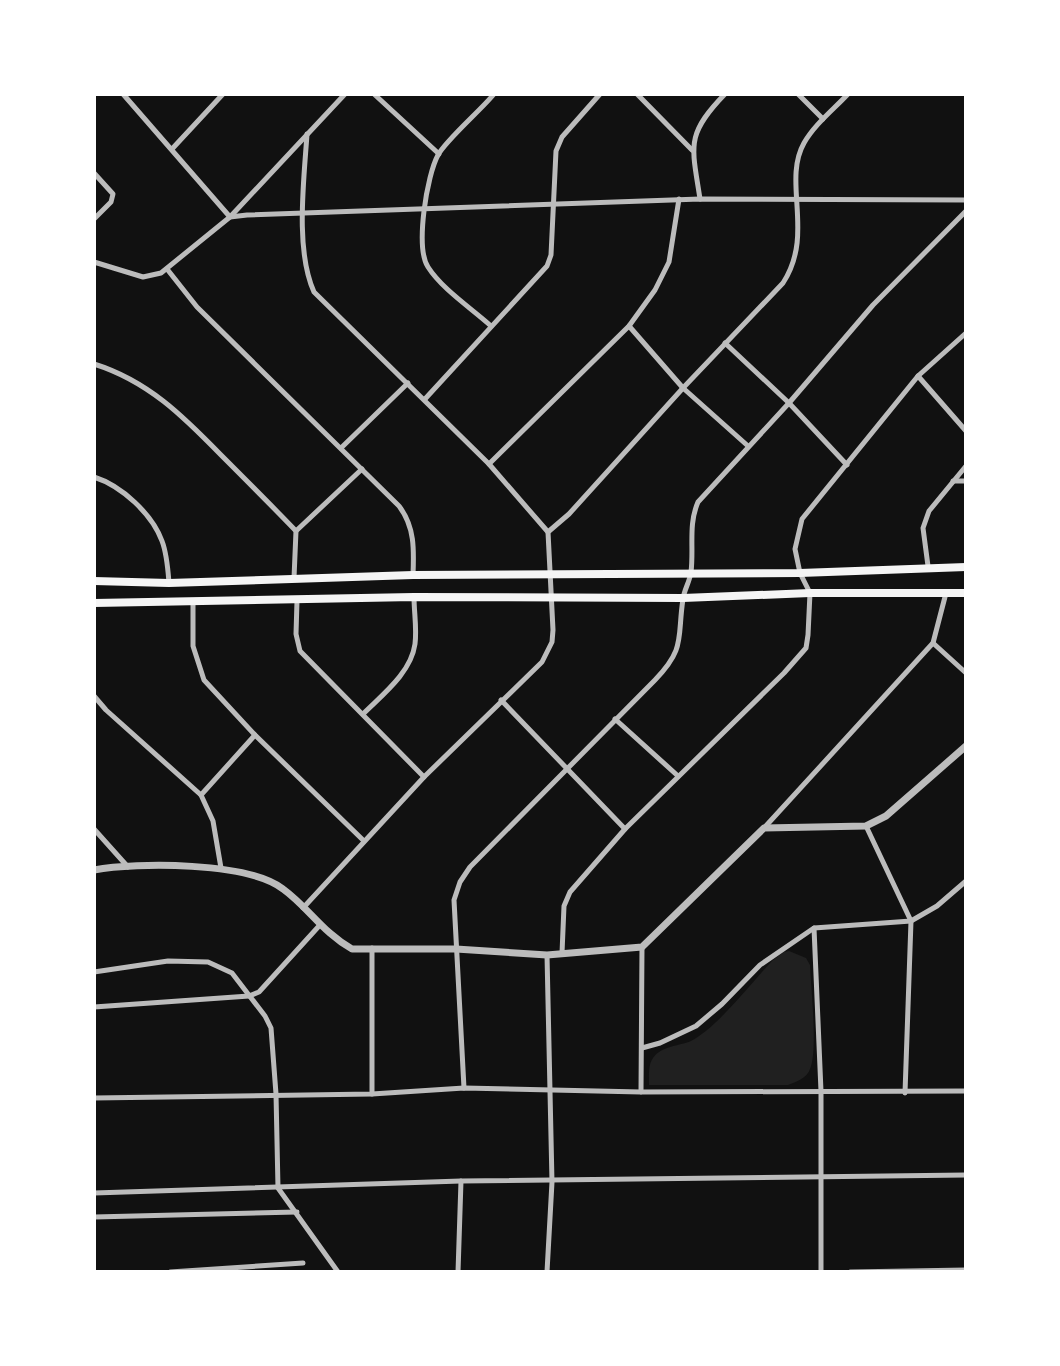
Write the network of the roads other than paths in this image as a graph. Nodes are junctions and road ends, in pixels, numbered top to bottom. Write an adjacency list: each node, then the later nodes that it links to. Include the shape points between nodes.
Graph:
1 (223, 94): 13 (street)
2 (345, 94): 12 (street)
3 (374, 94): 15 (street)
4 (494, 94): 15 (street)
5 (600, 94): 21 (street, via 562,137 554,162)
6 (637, 94): 14 (street)
7 (725, 94): 14 (street, via 700,124)
8 (798, 94): 11 (street)
9 (848, 94): 11 (street)
10 (124, 95): 13 (street)
11 (823, 119): 18 (street, via 803,144 798,160)
12 (307, 134): 24 (street); 25 (street)
13 (172, 149): 25 (street)
14 (692, 150): 17 (street)
15 (438, 154): 22 (street)
16 (94, 173): 26 (street, via 113,194 111,202)
17 (700, 199): 18 (street); 19 (street)
18 (798, 199): 20 (street); 32 (street, via 798,246 790,273)
19 (679, 200): 21 (street); 30 (street, via 669,262)
20 (966, 200)
21 (554, 206): 22 (street); 29 (street, via 548,266)
22 (426, 209): 24 (street); 29 (street, via 422,251 427,266)
23 (966, 211): 38 (street, via 873,305)
24 (302, 213): 25 (street); 35 (street, via 308,279 314,292)
25 (230, 217): 28 (street)
26 (94, 219)
27 (94, 262): 28 (street, via 143,277)
28 (167, 269): 41 (street, via 197,307)
29 (491, 326): 37 (street)
30 (629, 326): 36 (street); 42 (street)
31 (966, 333): 34 (street)
32 (725, 344): 36 (street); 38 (street)
33 (94, 364): 49 (street, via 140,383 174,407)
34 (918, 376): 39 (street); 43 (street)
35 (408, 383): 37 (street); 41 (street)
36 (683, 388): 40 (street); 50 (street, via 569,514)
37 (425, 399): 42 (street)
38 (789, 403): 40 (street); 43 (street)
39 (966, 431)
40 (748, 446): 53 (street, via 698,502 692,523)
41 (340, 448): 45 (street)
42 (489, 464): 50 (street)
43 (847, 465): 54 (street, via 802,519 795,549)
44 (966, 466): 48 (street)
45 (362, 469): 49 (street); 56 (street, via 408,517)
46 (94, 477): 59 (street, via 130,499 153,522 163,542)
47 (966, 481): 48 (street)
48 (953, 482): 51 (street, via 929,511 923,528)
49 (296, 531): 57 (street)
50 (548, 532): 55 (street)
51 (928, 566): 52 (main road); 54 (main road)
52 (966, 567)
53 (691, 572): 54 (main road); 55 (main road); 65 (street)
54 (800, 573): 60 (street)
55 (550, 574): 56 (main road); 64 (street)
56 (413, 575): 57 (main road)
57 (294, 578): 59 (main road)
58 (94, 581): 59 (main road)
59 (169, 583)
60 (810, 593): 61 (main road); 65 (main road); 78 (street, via 806,648)
61 (946, 593): 62 (main road); 69 (street)
62 (966, 593)
63 (414, 597): 64 (main road); 66 (main road); 73 (street, via 415,644 411,659)
64 (552, 598): 65 (main road); 72 (street, via 549,652 534,672)
65 (683, 598): 74 (street, via 677,651 665,670)
66 (297, 601): 68 (main road); 73 (street, via 300,651)
67 (94, 603): 68 (main road)
68 (193, 603): 75 (street, via 193,646 198,669 211,690)
69 (933, 643): 70 (street); 82 (street)
70 (966, 672)
71 (94, 696): 80 (street)
72 (501, 700): 77 (street); 79 (street)
73 (363, 714): 79 (street)
74 (615, 719): 77 (street); 78 (street)
75 (255, 735): 80 (street); 85 (street)
76 (966, 746): 81 (street, via 886,816)
77 (567, 768): 84 (street); 96 (street, via 460,882 454,900)
78 (678, 776): 84 (street)
79 (424, 777): 85 (street)
80 (201, 795): 87 (street, via 213,821)
81 (866, 826): 82 (street); 91 (street)
82 (764, 828): 94 (street)
83 (94, 829): 86 (street)
84 (625, 829): 97 (street, via 570,892 564,906)
85 (364, 841): 90 (street)
86 (128, 867): 87 (street); 88 (street)
87 (221, 868): 90 (street, via 267,879)
88 (94, 870)
89 (966, 880): 91 (street, via 937,906)
90 (303, 908): 92 (street)
91 (911, 921): 93 (street); 110 (street)
92 (319, 926): 95 (street, via 352,949); 100 (street, via 259,992)
93 (814, 928): 102 (street, via 760,964 696,1026); 105 (street)
94 (642, 947): 97 (street); 102 (street)
95 (372, 948): 96 (street); 109 (street)
96 (456, 949): 98 (street); 103 (street)
97 (562, 953): 98 (street)
98 (547, 955): 104 (street)
99 (94, 972): 100 (street, via 168,961 208,962 232,974)
100 (249, 996): 101 (street); 108 (street, via 271,1028)
101 (94, 1007)
102 (642, 1048): 107 (street)
103 (464, 1088): 104 (street); 109 (street)
104 (550, 1088): 107 (street); 115 (street)
105 (821, 1090): 107 (street); 110 (street); 112 (street)
106 (966, 1091): 110 (street)
107 (641, 1092)
108 (276, 1094): 109 (street); 111 (street); 116 (street)
109 (372, 1094)
110 (905, 1094)
111 (94, 1098)
112 (822, 1175): 113 (street); 115 (street); 126 (street)
113 (966, 1175)
114 (461, 1181): 115 (street); 116 (street); 124 (street)
115 (552, 1182): 125 (street)
116 (278, 1188): 117 (street); 118 (street)
117 (94, 1193)
118 (297, 1212): 119 (street); 123 (street)
119 (94, 1217)
120 (303, 1263): 122 (street)
121 (966, 1270): 127 (street)
122 (170, 1272)
123 (338, 1272)
124 (458, 1272)
125 (547, 1272)
126 (821, 1272)
127 (850, 1272)

